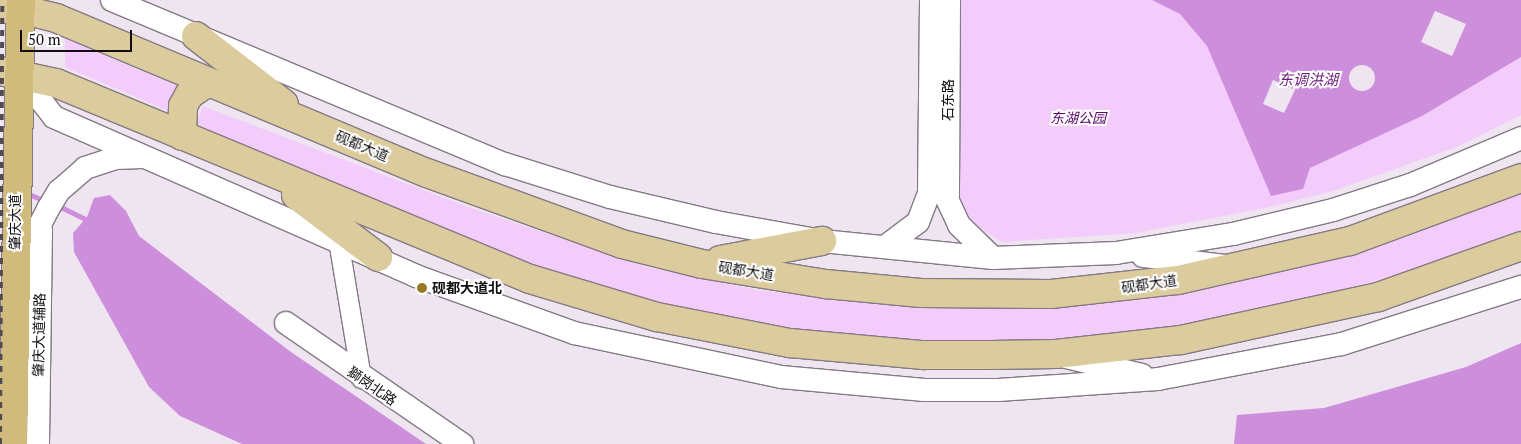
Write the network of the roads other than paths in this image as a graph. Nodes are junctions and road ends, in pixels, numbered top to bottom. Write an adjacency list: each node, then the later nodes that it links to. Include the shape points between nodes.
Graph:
1 (112, 0): 5 (street)
2 (931, 0): 15 (street, 石东路)
3 (949, 0): 15 (street, 石东路)
4 (17, 4): 7 (highway, 肇庆大道); 8 (main road, 砚都大道)
5 (129, 4): 6 (street)
6 (196, 36): 9 (main road); 18 (street, via 505,164 620,199)
7 (9, 71): 10 (main road); 12 (street, via 54,118); 26 (highway, 肇庆大道, via 15,168)
8 (207, 83): 9 (main road, 砚都大道); 10 (main road, via 189,95 183,106)
9 (309, 123): 24 (main road, 砚都大道, via 529,213 622,244)
10 (182, 136): 13 (main road)
11 (1521, 138): 21 (street, via 1410,185 1333,210 1233,234)
12 (148, 156): 16 (street, via 100,161 59,191); 17 (street)
13 (265, 172): 22 (main road); 30 (main road, via 467,256 594,301 657,318 790,343 856,350)
14 (1521, 178): 25 (main road, 砚都大道, via 1406,223)
15 (938, 197): 19 (street, via 918,222); 23 (street, via 959,225)
16 (41, 227): 26 (street); 29 (street, 肇庆大道辅路)
17 (338, 240): 22 (street); 31 (street)
18 (822, 241): 19 (street); 24 (main road)
19 (886, 246): 23 (street)
20 (1521, 246): 30 (main road, via 1443,276 1314,314 1181,340)
21 (1116, 253): 23 (street); 25 (street)
22 (378, 257): 32 (street, via 478,300 574,333 780,377 933,390)
23 (993, 258)
24 (702, 264): 25 (main road, 砚都大道, via 921,294 1122,289)
25 (1244, 268)
26 (14, 275): 29 (street); 33 (highway, 肇庆大道)
27 (1521, 287): 32 (street, via 1342,344)
28 (286, 323): 31 (street, 獅岗北路)
29 (38, 350): 34 (street, 肇庆大道辅路)
30 (1056, 354): 32 (street)
31 (361, 378): 35 (street, 獅岗北路)
32 (1158, 379)
33 (13, 444)
34 (38, 444)
35 (462, 444)

